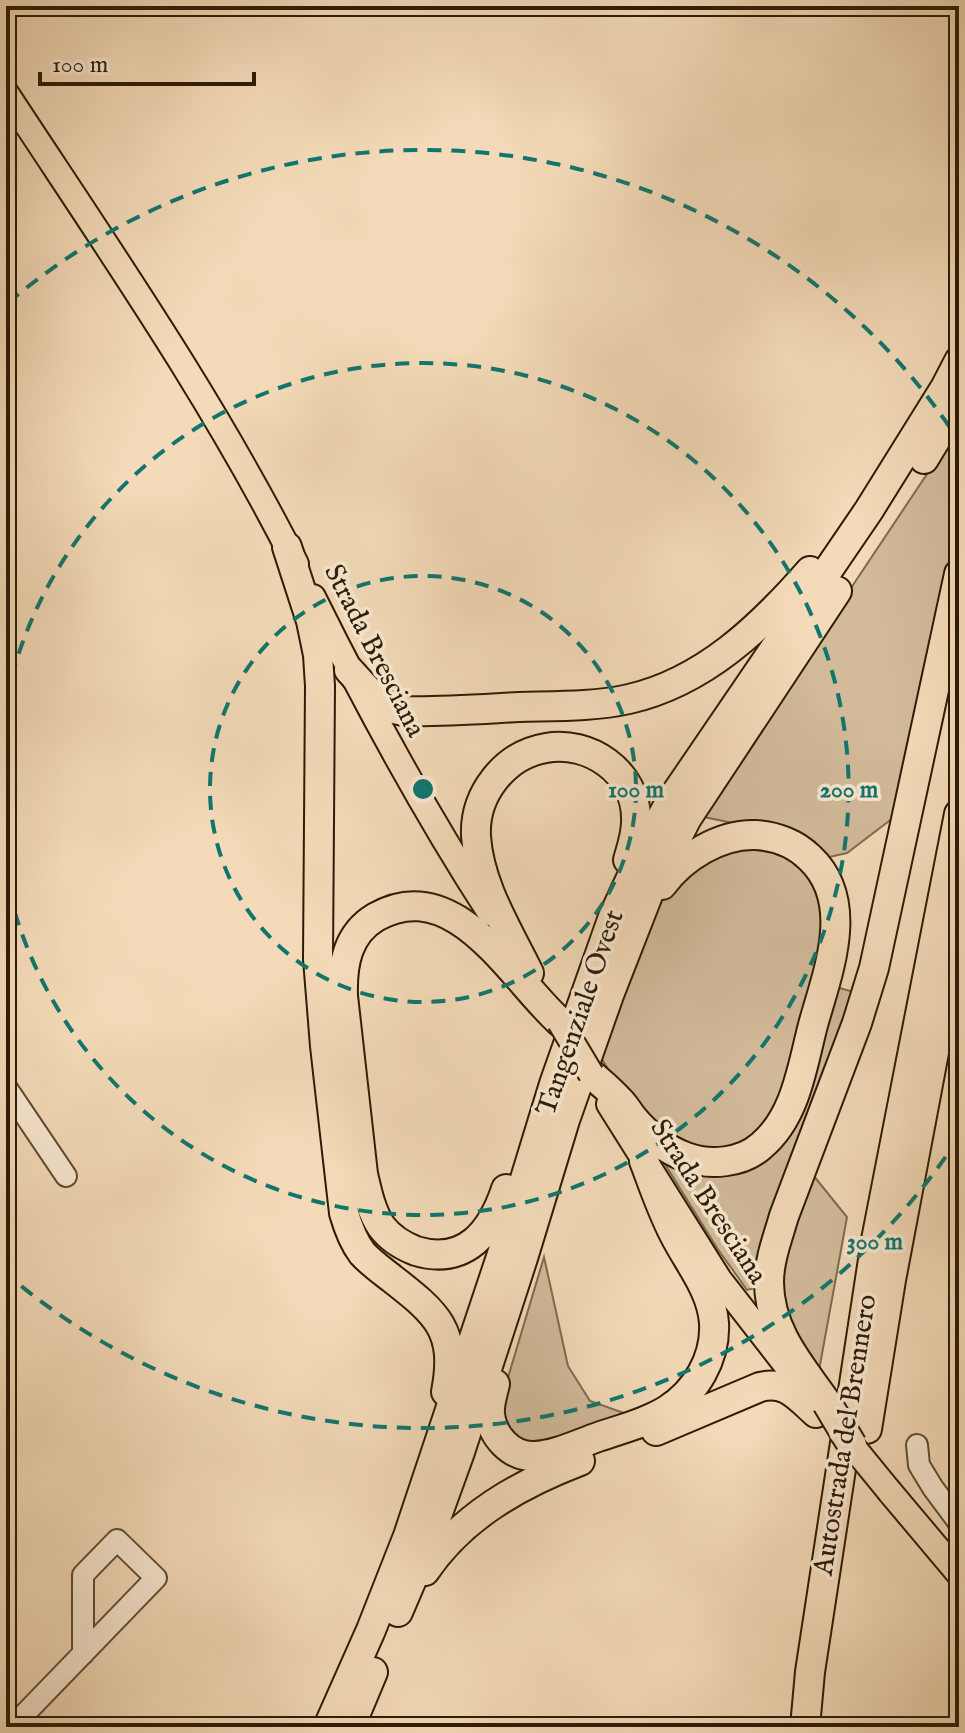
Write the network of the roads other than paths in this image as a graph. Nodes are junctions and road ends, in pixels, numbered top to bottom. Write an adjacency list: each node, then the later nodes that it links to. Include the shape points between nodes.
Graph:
1 (6, 93): 5 (main road, Strada Bresciana, via 209,406)
2 (959, 361): 4 (highway, Tangenziale Ovest)
3 (959, 401): 13 (highway, Tangenziale Ovest, via 687,818 650,890)
4 (869, 510): 7 (highway, via 749,634 694,674 630,699 403,711 384,705); 10 (highway, Tangenziale Ovest, via 670,802 613,917)
5 (287, 547): 7 (main road, Strada Bresciana); 25 (highway, via 318,655 320,985 344,1213 362,1253 437,1317 448,1352 447,1389)
6 (959, 574): 21 (highway, via 874,968 784,1216 769,1280 776,1325)
7 (349, 670): 11 (main road, Strada Bresciana)
8 (959, 814): 32 (highway, Autostrada del Brennero, via 876,1240)
9 (959, 920): 33 (highway, Autostrada del Brennero, via 891,1280)
10 (594, 971): 11 (highway, via 637,816 618,771 590,753 555,747 525,755 492,780 477,821 484,878); 14 (highway, Tangenziale Ovest)
11 (521, 973): 12 (highway); 14 (highway, via 472,929 425,906 383,913 351,942 343,996 363,1174 375,1215 387,1233 408,1248 434,1255 458,1252 477,1240 500,1209 529,1119)
12 (560, 1022): 15 (main road, bridge)
13 (592, 1043): 17 (highway, via 657,893 679,866 717,843 746,835 789,843 815,863 833,899 834,947 797,1086 771,1137 740,1158 699,1161 663,1145); 18 (highway, Tangenziale Ovest)
14 (561, 1064): 25 (highway, Tangenziale Ovest)
15 (591, 1074): 17 (highway)
16 (6, 1087): 20 (street)
17 (613, 1101): 19 (main road, Strada Bresciana)
18 (565, 1120): 19 (highway, via 491,1405 498,1437 518,1454 557,1452 653,1417 687,1394 706,1365 713,1335 711,1308); 27 (highway, Tangenziale Ovest, via 460,1452)
19 (644, 1161): 21 (main road, Strada Bresciana, via 719,1279)
20 (66, 1176)
21 (821, 1408): 22 (highway, bridge); 27 (highway, via 770,1384 541,1477 494,1503 449,1541)
22 (852, 1445): 26 (main road, bridge)
23 (917, 1445): 24 (street, via 919,1465)
24 (959, 1523)
25 (408, 1536): 30 (highway, Tangenziale Ovest)
26 (959, 1574)
27 (395, 1620): 31 (highway, Tangenziale Ovest)
28 (83, 1654): 28 (street, via 156,1578 117,1540 83,1575); 29 (street)
29 (12, 1727)
30 (328, 1727)
31 (350, 1727)
32 (805, 1727)
33 (824, 1727)

